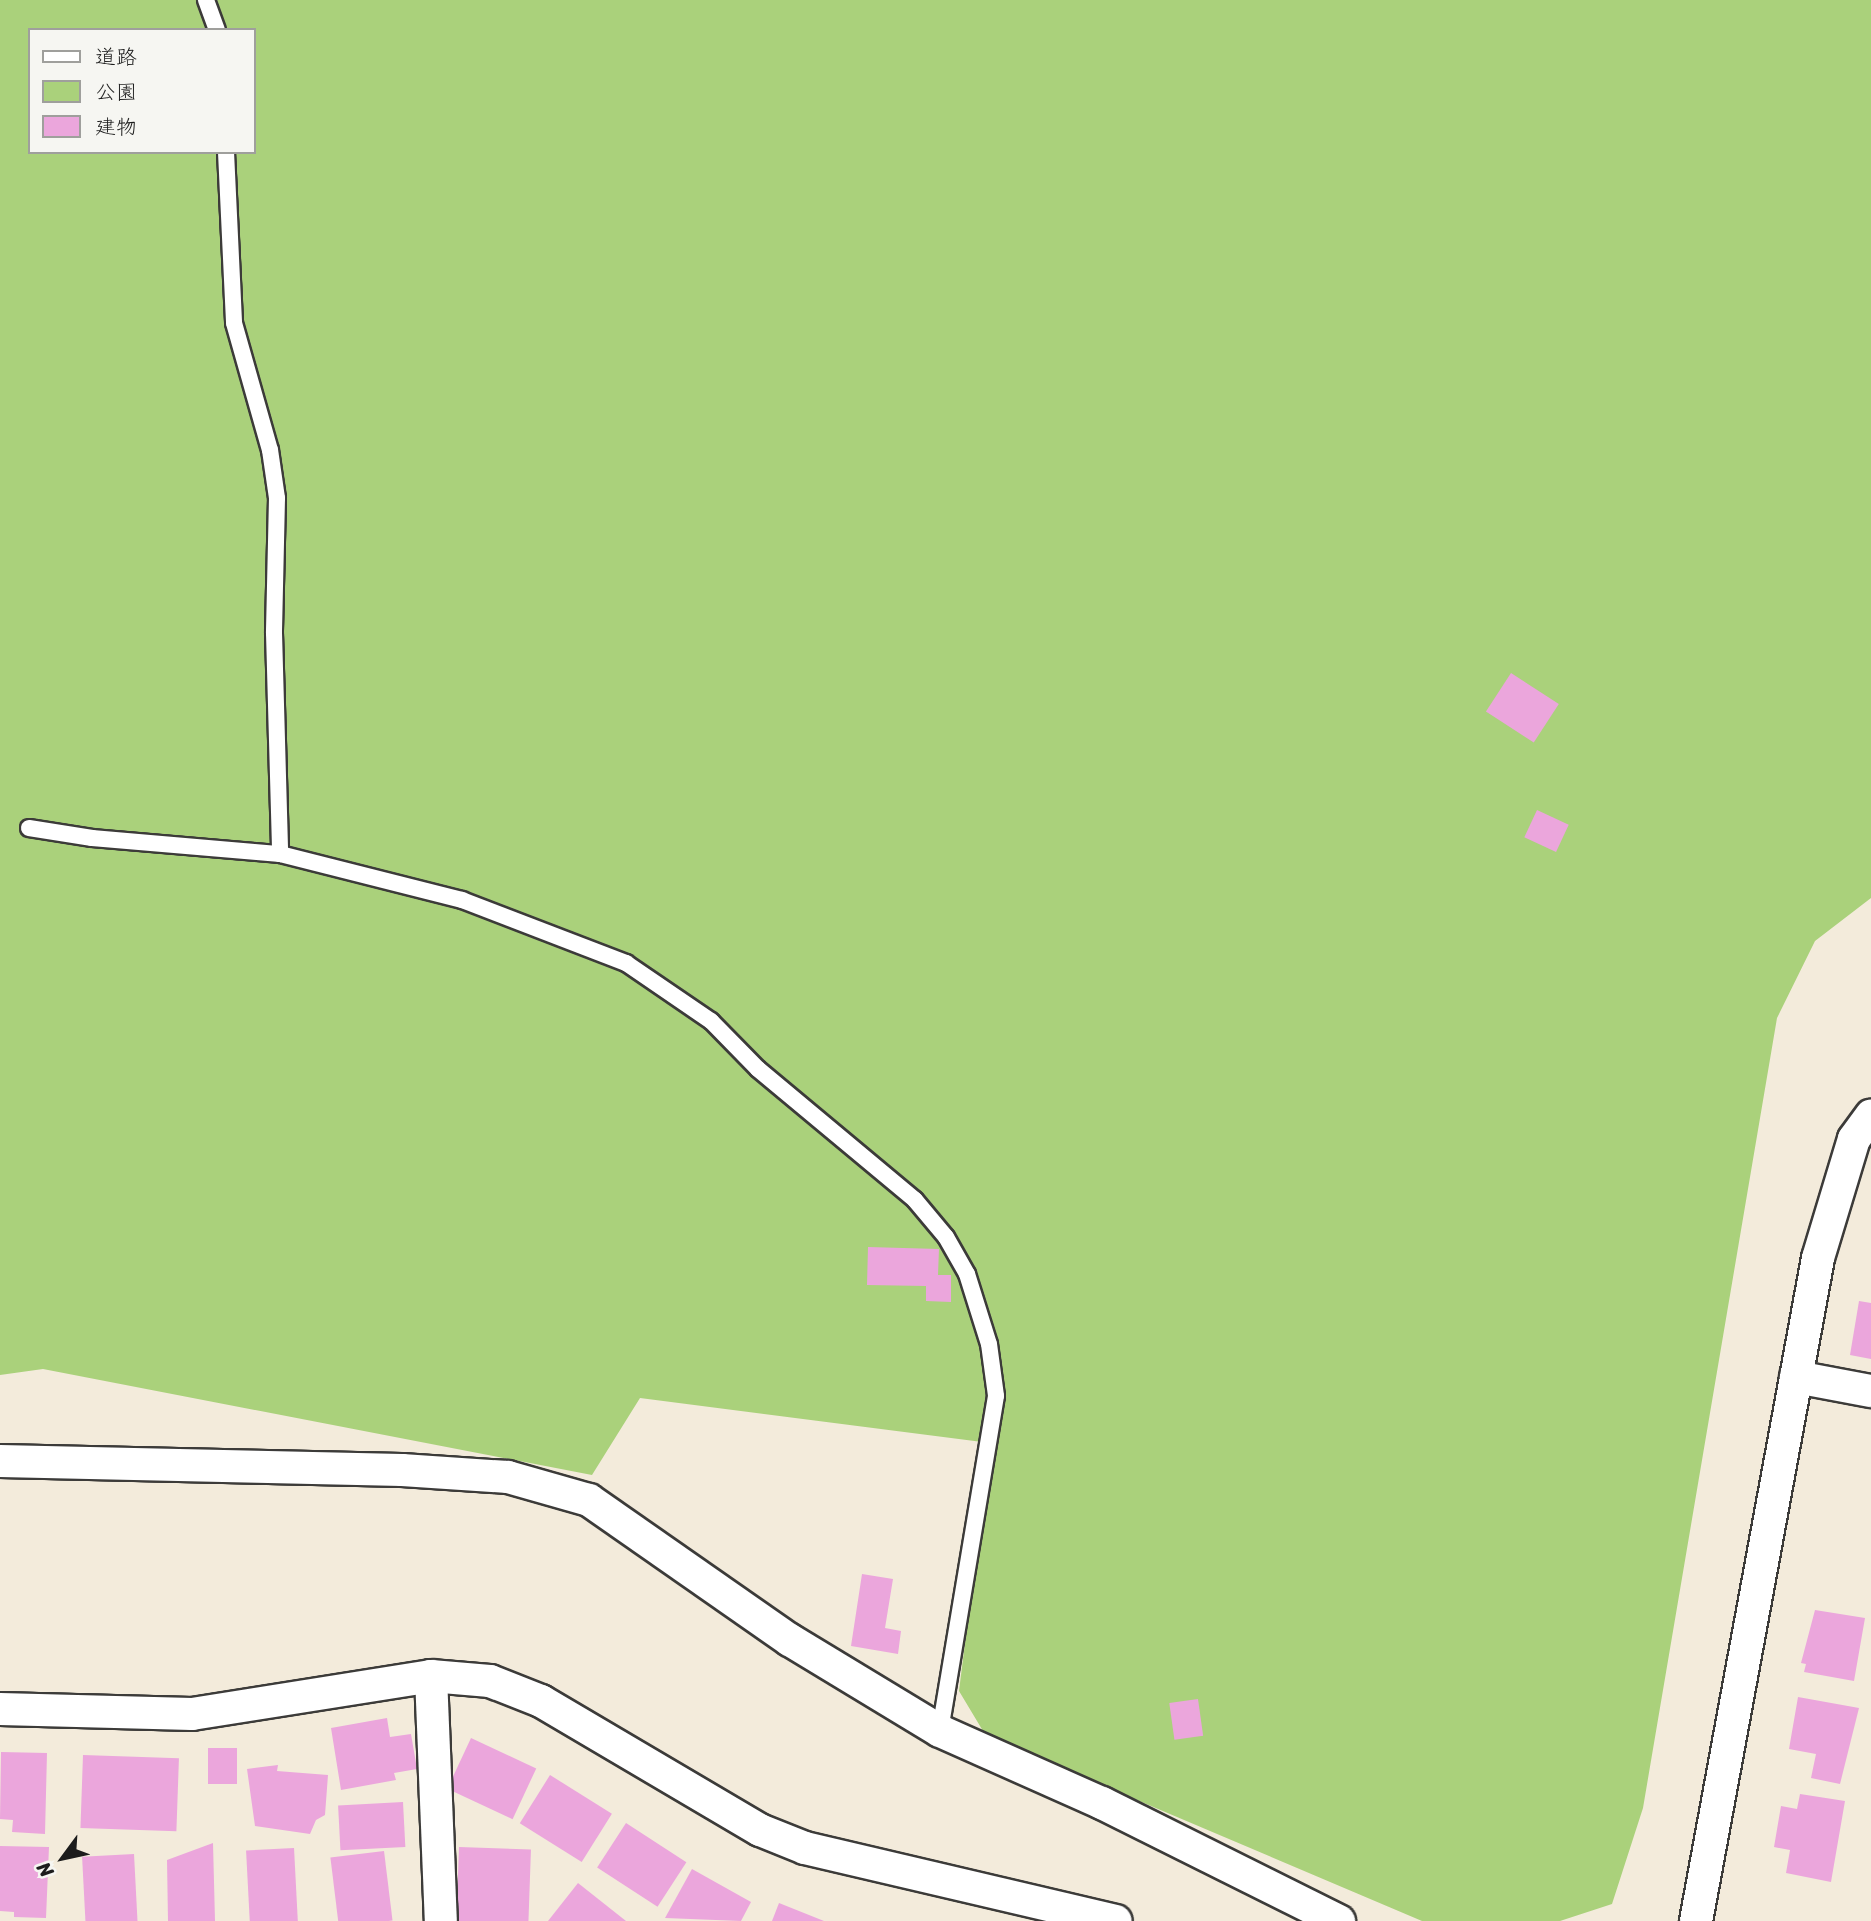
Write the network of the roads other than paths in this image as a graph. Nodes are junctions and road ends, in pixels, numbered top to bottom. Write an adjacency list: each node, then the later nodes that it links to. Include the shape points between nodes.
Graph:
1 (206, 0): 2 (lane)
2 (216, 28)
3 (226, 154): 5 (lane, via 234,323 270,450 277,498 274,633)
4 (29, 828): 5 (lane)
5 (280, 854): 12 (lane, via 462,900 626,963 711,1021 758,1069 915,1200 946,1237 980,1309 996,1396)
6 (1871, 1116): 7 (street, via 1854,1139 1818,1258)
7 (1796, 1377): 8 (street); 16 (street)
8 (1871, 1391)
9 (0, 1461): 12 (street, via 508,1477 589,1500 790,1640)
10 (431, 1676): 11 (street, via 192,1714); 13 (street); 14 (street, via 490,1681 541,1701 760,1830 805,1848)
11 (0, 1709)
12 (940, 1731): 15 (street, via 1102,1802)
13 (441, 1921)
14 (1116, 1921)
15 (1339, 1921)
16 (1696, 1921)

